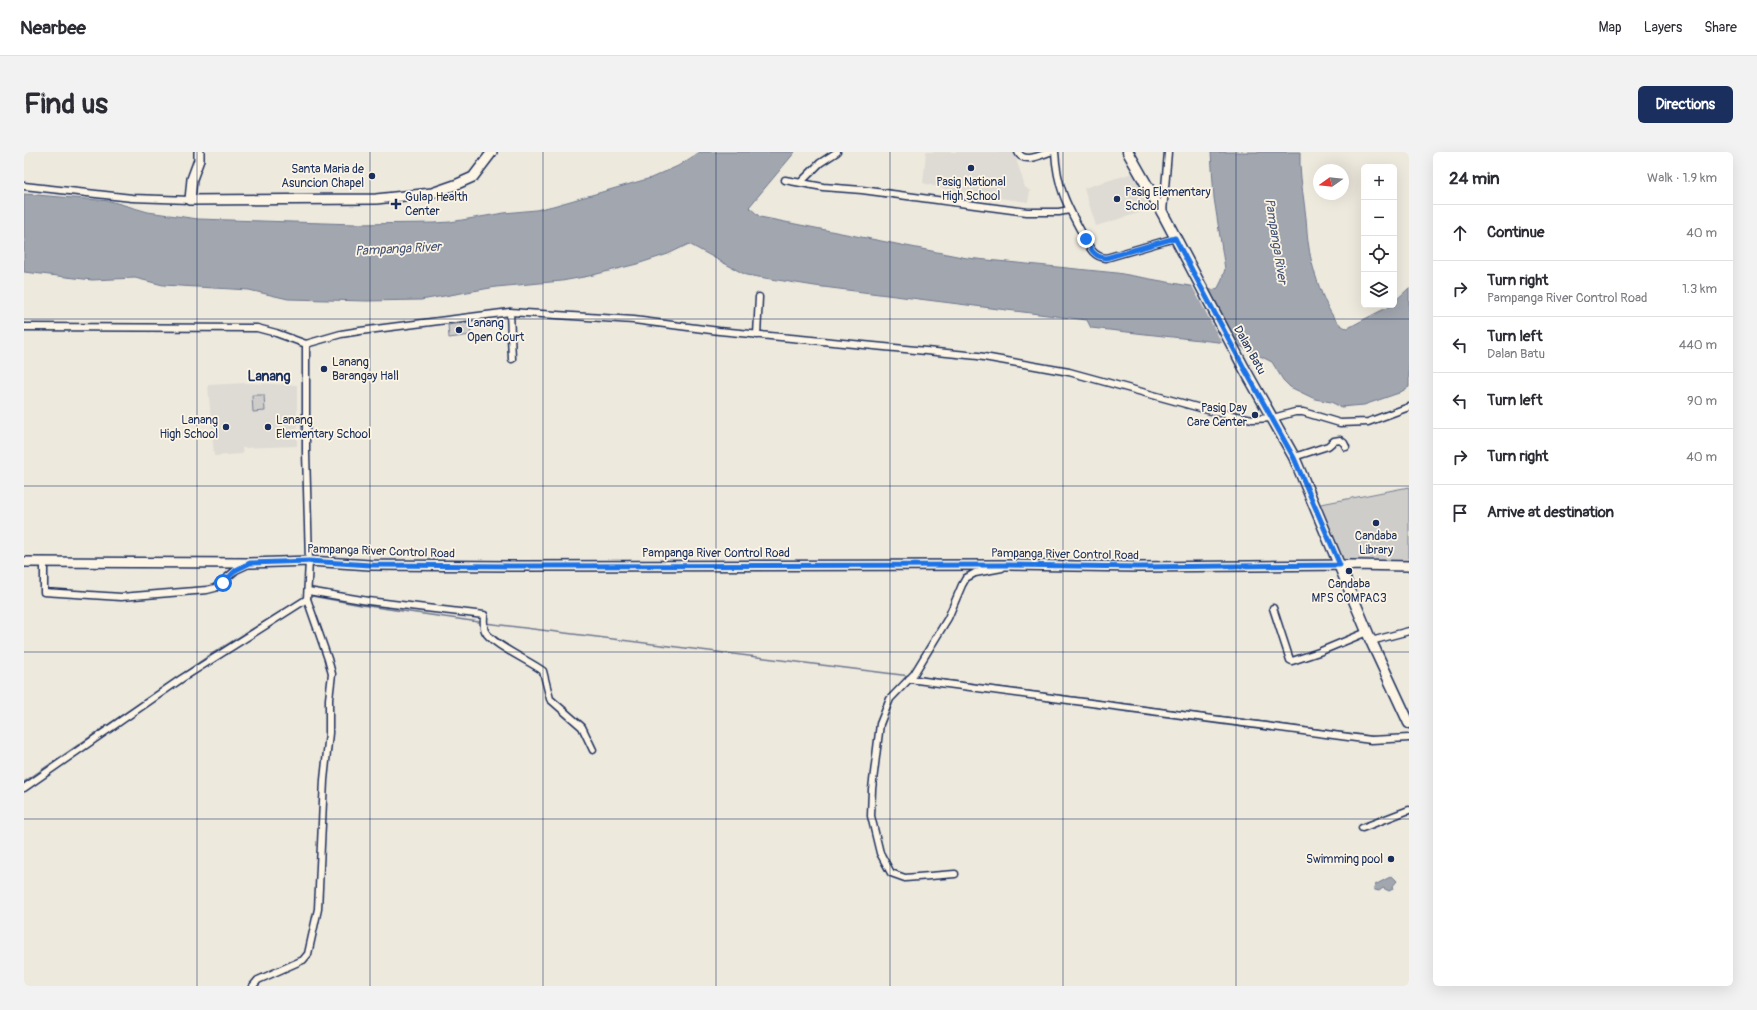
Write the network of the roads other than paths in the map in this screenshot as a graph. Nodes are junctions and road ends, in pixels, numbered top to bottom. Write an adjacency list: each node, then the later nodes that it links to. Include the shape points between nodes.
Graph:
1 (199, 152): 12 (main road)
2 (492, 152): 12 (main road, via 473,176 432,193 376,199)
3 (837, 152): 10 (street, via 820,163)
4 (1018, 152): 5 (street, via 1023,158)
5 (1050, 152)
6 (1055, 152): 13 (street, via 1060,186)
7 (1128, 152): 14 (main road, Dalan Batu)
8 (1168, 152): 14 (street)
9 (785, 180): 10 (street)
10 (800, 182): 13 (street, via 1026,212)
11 (24, 186): 12 (street, via 132,198)
12 (190, 200)
13 (1068, 210): 15 (street, via 1092,252 1099,257 1106,258)
14 (1163, 214): 15 (main road, Dalan Batu)
15 (1175, 238): 23 (main road, Dalan Batu)
16 (759, 297): 19 (street)
17 (510, 312): 19 (street, via 634,320); 20 (street, via 360,331); 21 (street)
18 (24, 327): 20 (street, via 257,328)
19 (757, 335): 23 (street, via 978,356 1069,372 1215,412 1253,419)
20 (306, 344): 27 (street)
21 (512, 359)
22 (1409, 408): 23 (street, via 1368,422 1340,423 1303,412)
23 (1273, 418): 25 (main road, Dalan Batu)
24 (1346, 447): 25 (street, via 1344,442 1334,441 1328,446)
25 (1294, 458): 31 (main road, Dalan Batu)
26 (44, 561): 28 (main road, Pampanga River Control Road); 29 (main road, Pampanga River Control Road); 29 (street, via 44,592 121,597 215,588 236,570)
27 (309, 561): 29 (main road, Pampanga River Control Road); 30 (main road, Pampanga River Control Road, via 370,565); 33 (street)
28 (24, 562)
29 (250, 563)
30 (1010, 565): 31 (main road, Pampanga River Control Road); 38 (street, via 975,573 966,578 948,618)
31 (1340, 565): 32 (main road, Pampanga River Control Road); 37 (main road, Dalan Batu)
32 (1409, 566)
33 (308, 591): 34 (street); 41 (street, via 484,615 484,630 487,634 543,671 550,699 582,727)
34 (307, 599): 42 (street, via 181,680); 46 (street, via 332,674 318,909 308,954 303,960 258,980)
35 (1273, 608): 37 (street, via 1290,660)
36 (1409, 631): 37 (street)
37 (1369, 636): 39 (main road, Dalan Batu)
38 (911, 676): 40 (street, via 1371,740); 45 (street, via 890,700 880,724 872,789 872,816 880,853 891,873 905,878)
39 (1409, 723)
40 (1409, 738)
41 (593, 750)
42 (24, 788)
43 (1409, 810): 44 (street)
44 (1362, 828)
45 (955, 874)
46 (253, 986)

